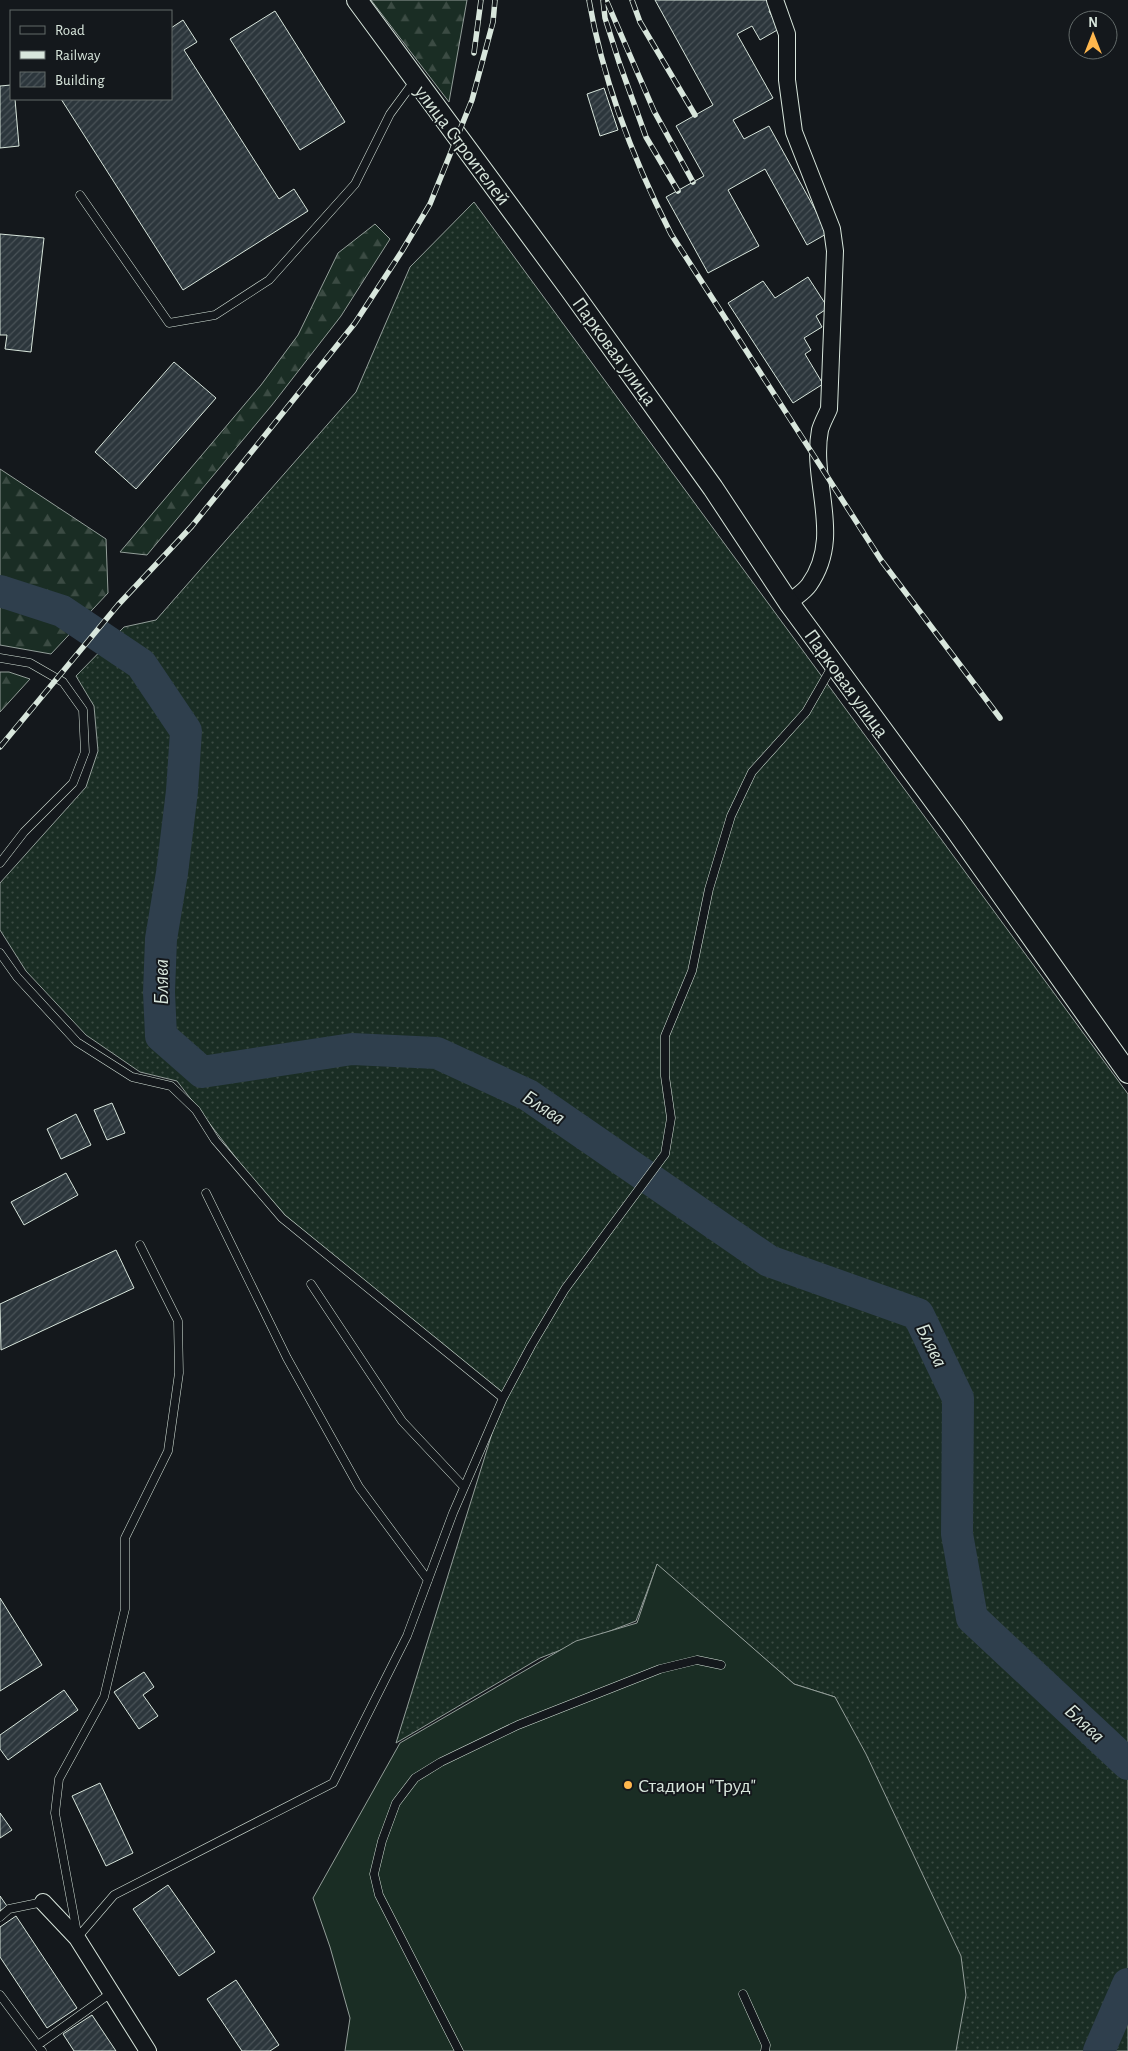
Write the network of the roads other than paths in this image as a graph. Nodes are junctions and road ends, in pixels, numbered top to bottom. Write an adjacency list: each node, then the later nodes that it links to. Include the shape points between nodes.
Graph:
1 (357, 0): 3 (street, улица Строителей)
2 (775, 0): 6 (street, via 787,34 787,80 794,132 832,229 835,252 829,409 820,430 819,465 826,518 824,554 809,586)
3 (415, 80): 4 (lane, via 390,114 354,184 269,280 215,315 169,323); 5 (street, улица Строителей)
4 (80, 195)
5 (570, 289): 6 (street, Парковая улица, via 713,488)
6 (789, 603): 8 (street, Парковая улица)
7 (0, 658): 9 (lane, via 30,663 63,682 82,710 85,752 73,783 24,832)
8 (833, 665): 11 (street, Парковая улица, via 955,829); 15 (lane, via 806,712 752,772 731,816 709,889 692,971 665,1036 665,1076 671,1118 665,1154 565,1289)
9 (0, 863)
10 (0, 953): 15 (lane, via 17,977 77,1042 132,1078 170,1086 196,1110 215,1140 282,1218)
11 (1128, 1074)
12 (206, 1193): 17 (lane, via 288,1358 359,1487)
13 (140, 1245): 21 (lane, via 178,1321 179,1373 168,1451 125,1538 125,1609 104,1697 59,1779 55,1813)
14 (311, 1284): 16 (lane, via 402,1421)
15 (503, 1398): 16 (lane)
16 (464, 1487): 17 (lane)
17 (428, 1580): 21 (lane, via 407,1636 333,1783 114,1895)
18 (721, 1665): 27 (lane, via 698,1660 660,1669 518,1725 415,1778 396,1804 374,1874 379,1895)
19 (43, 1902): 20 (lane, via 9,1910); 21 (street)
20 (0, 1917)
21 (77, 1938): 22 (street)
22 (113, 1992): 25 (lane); 26 (street)
23 (743, 1994): 28 (lane, via 766,2045)
24 (0, 1995): 25 (lane)
25 (40, 2048)
26 (148, 2051)
27 (459, 2051)
28 (765, 2051)

